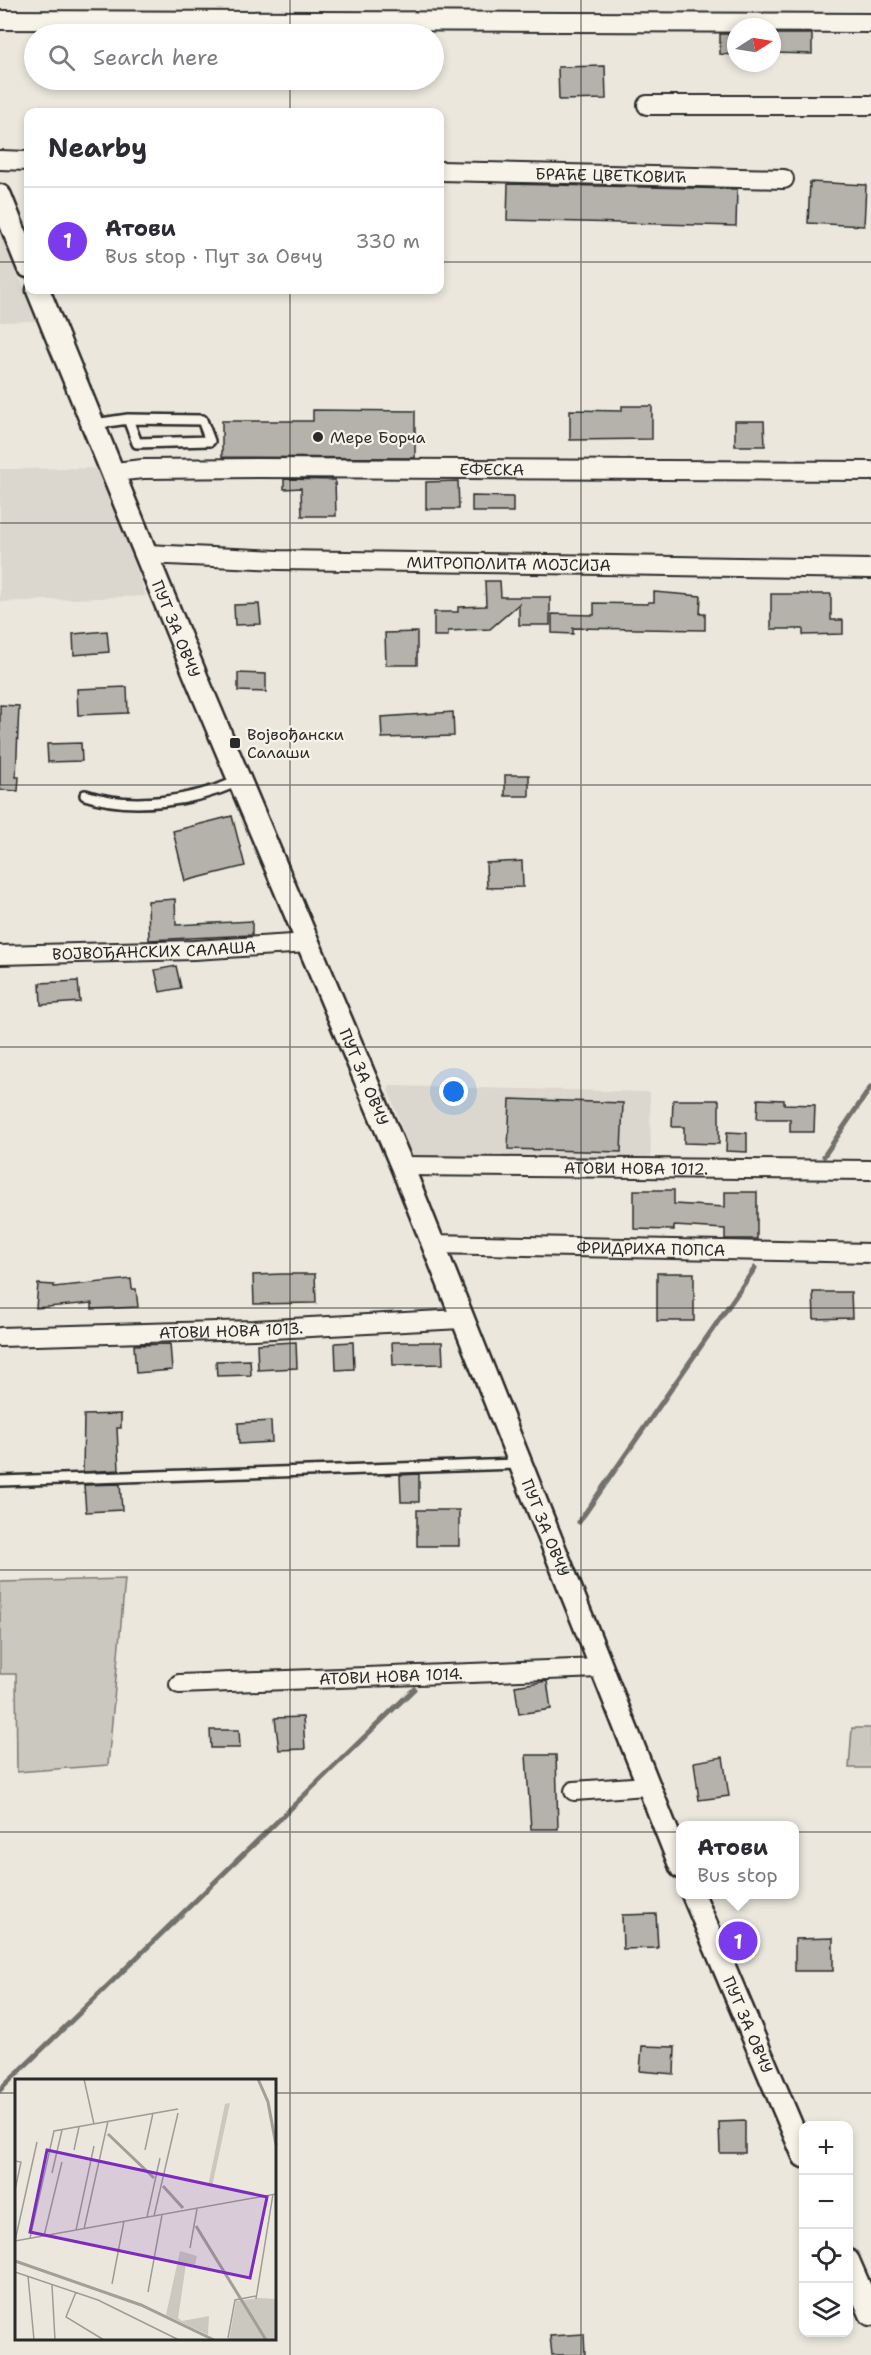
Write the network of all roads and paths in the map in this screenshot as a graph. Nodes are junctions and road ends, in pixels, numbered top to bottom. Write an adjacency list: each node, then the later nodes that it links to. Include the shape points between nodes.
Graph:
1 (0, 21): 2 (street)
2 (871, 23)
3 (647, 105): 4 (street)
4 (871, 105)
5 (0, 160): 6 (street)
6 (24, 161)
7 (444, 171): 8 (street, БРАЋЕ ЦВЕТКОВИЋ)
8 (784, 179)
9 (0, 195): 10 (street)
10 (24, 256)
11 (40, 294): 13 (street, ПУТ ЗА ОВЧУ)
12 (128, 419): 12 (lane, via 202,420 210,441 137,443); 13 (lane)
13 (94, 424): 15 (street, ПУТ ЗА ОВЧУ)
14 (871, 471): 15 (street, ЕФЕСКА, via 246,468)
15 (114, 472): 16 (street, ПУТ ЗА ОВЧУ)
16 (146, 554): 17 (street, МИТРОПОЛИТА МОЈСИЈА, via 279,560); 18 (street, ПУТ ЗА ОВЧУ)
17 (871, 569)
18 (241, 780): 19 (lane, via 205,794 166,800 105,801); 20 (street, ПУТ ЗА ОВЧУ)
19 (85, 795)
20 (309, 943): 21 (street, ВОЈВОЂАНСКИХ САЛАША); 22 (street, ПУТ ЗА ОВЧУ)
21 (0, 955)
22 (402, 1166): 23 (street, АТОВИ НОВА 1012.); 24 (street, ПУТ ЗА ОВЧУ)
23 (871, 1170)
24 (432, 1244): 25 (street, ФРИДРИХА ПОПСА); 26 (street, ПУТ ЗА ОВЧУ)
25 (871, 1253)
26 (460, 1319): 27 (street, АТОВИ НОВА 1013.); 28 (street, ПУТ ЗА ОВЧУ)
27 (0, 1336)
28 (520, 1464): 29 (lane); 30 (street, ПУТ ЗА ОВЧУ)
29 (0, 1481)
30 (600, 1668): 31 (street, АТОВИ НОВА 1014.); 32 (street, ПУТ ЗА ОВЧУ)
31 (179, 1683)
32 (647, 1786): 33 (street); 34 (street, ПУТ ЗА ОВЧУ)
33 (574, 1791)
34 (676, 1855)
35 (695, 1899): 36 (street, ПУТ ЗА ОВЧУ)
36 (799, 2144)
37 (853, 2270): 38 (street)
38 (871, 2313)

